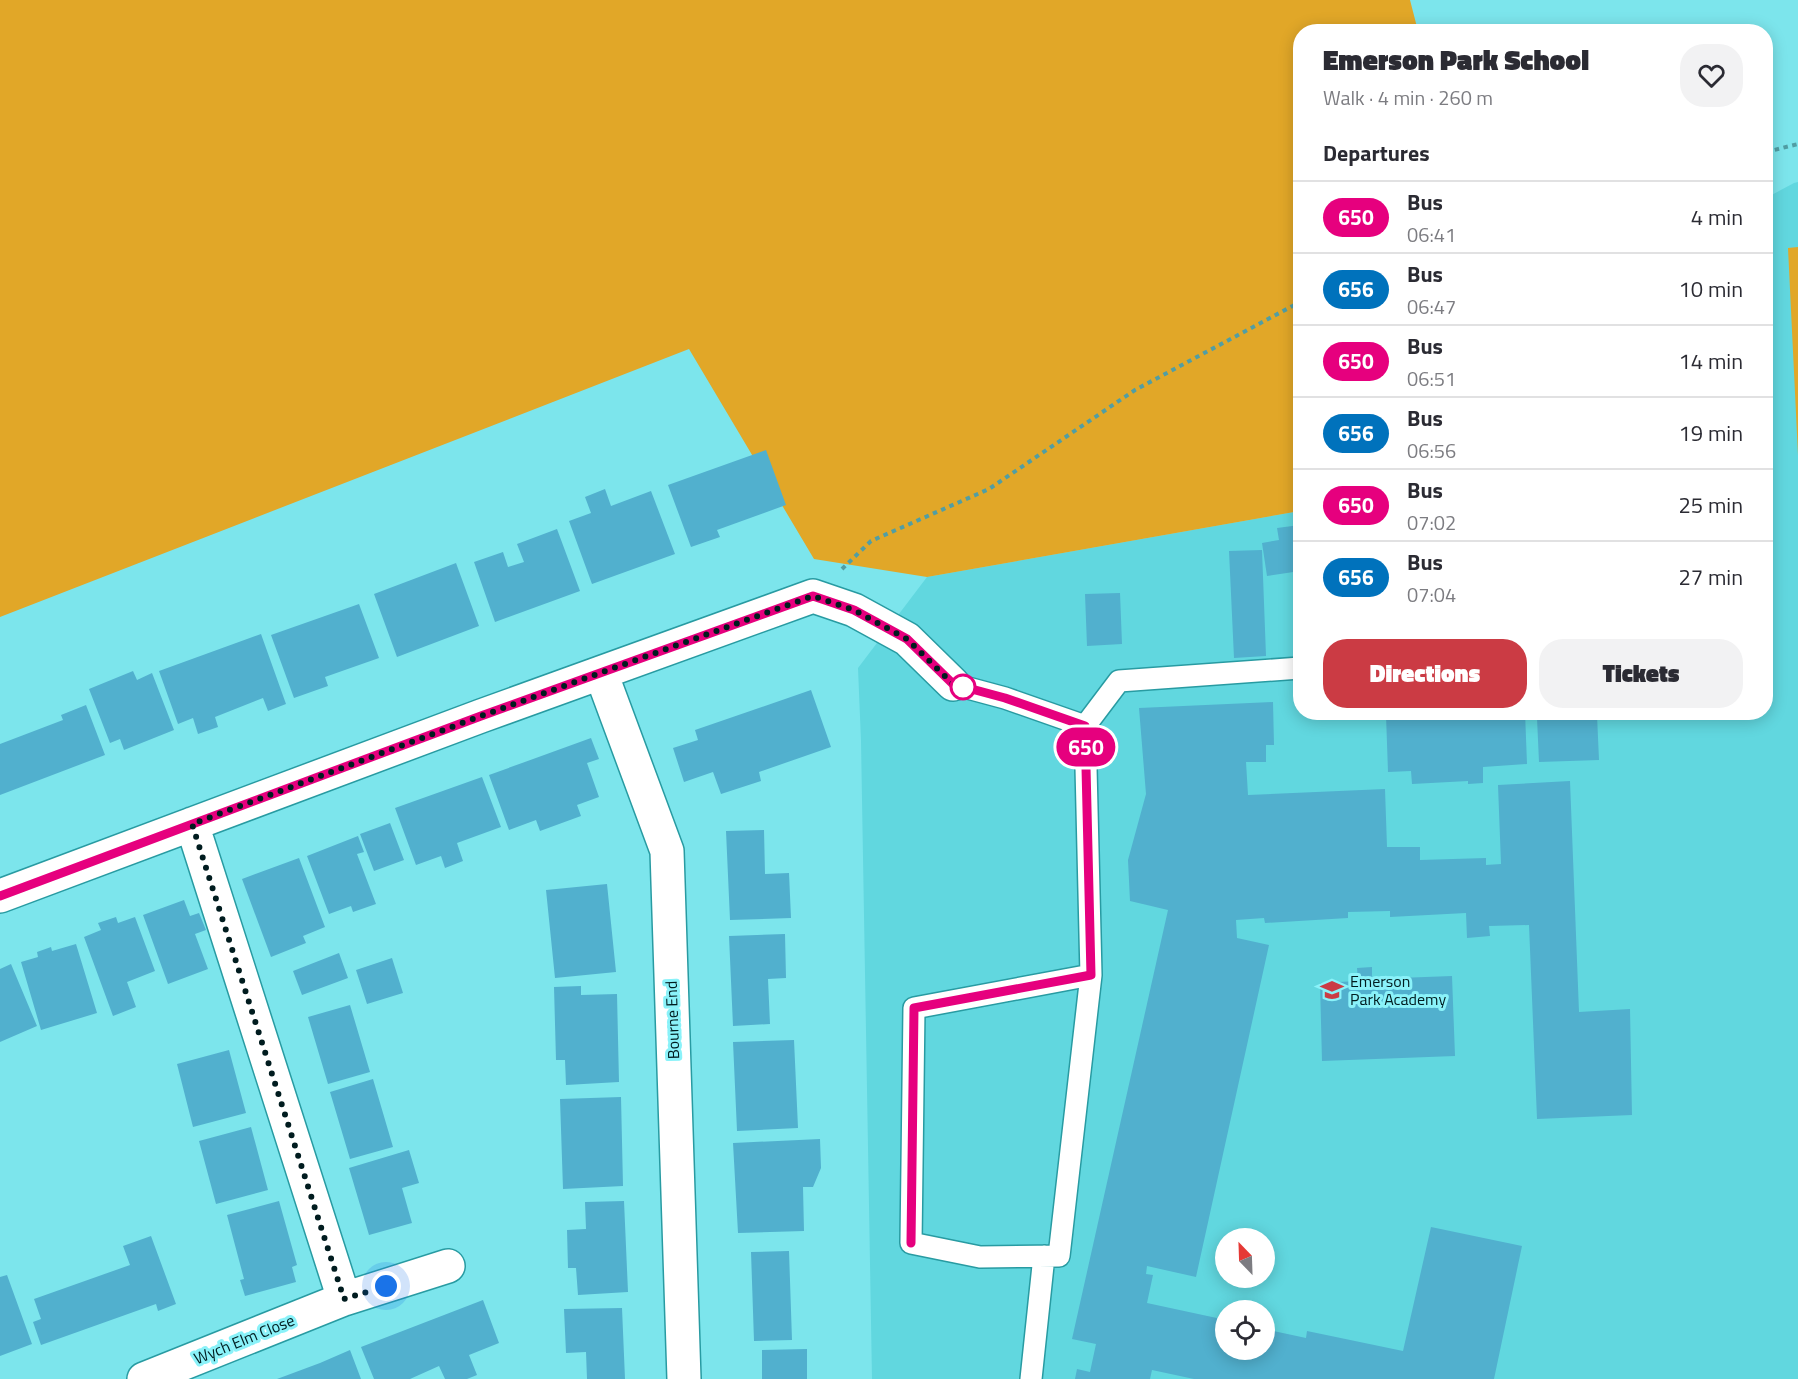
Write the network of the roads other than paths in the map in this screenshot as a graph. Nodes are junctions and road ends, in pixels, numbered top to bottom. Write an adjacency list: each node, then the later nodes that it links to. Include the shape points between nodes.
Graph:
1 (1293, 669): 4 (lane, via 1119,681)
2 (601, 673): 3 (street, via 813,596 854,610 907,639); 5 (street); 12 (street, Bourne End, via 667,850)
3 (953, 684): 4 (lane)
4 (1085, 726): 7 (lane)
5 (192, 824): 6 (street); 10 (street)
6 (0, 896)
7 (1091, 975): 8 (lane, via 1059,1256); 8 (lane, via 914,1008 911,1243 980,1257)
8 (1044, 1256): 13 (lane)
9 (448, 1266): 10 (street, Wych Elm Close)
10 (344, 1299): 11 (street, Wych Elm Close)
11 (144, 1379)
12 (684, 1379)
13 (1031, 1379)

